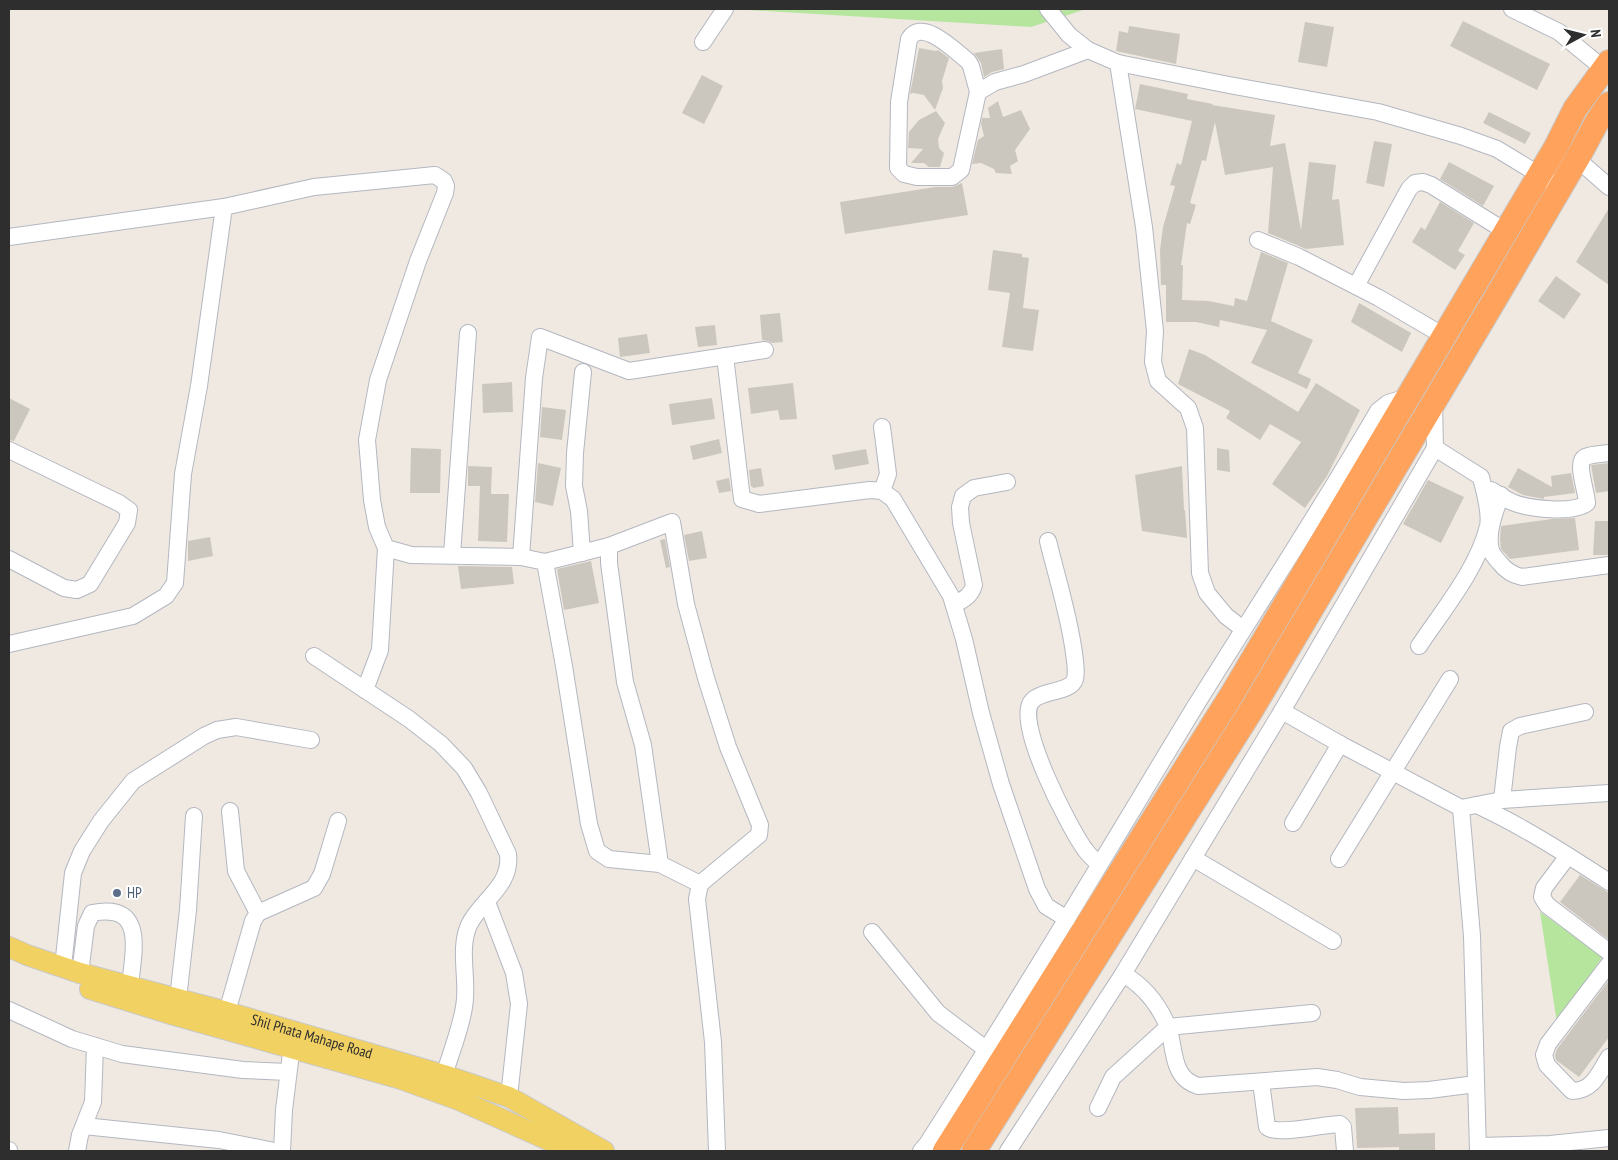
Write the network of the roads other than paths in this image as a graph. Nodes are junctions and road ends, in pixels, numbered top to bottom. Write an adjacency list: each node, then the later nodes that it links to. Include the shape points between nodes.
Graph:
1 (725, 9): 5 (street)
2 (1048, 9): 6 (street, via 1069,35)
3 (1512, 9): 4 (street)
4 (1532, 13): 8 (street, via 1539,23 1559,32)
5 (703, 42)
6 (1088, 50): 7 (street); 9 (street, via 995,82)
7 (1118, 63): 12 (street, via 1378,112 1497,149); 47 (street, via 1144,227 1155,331 1153,362 1158,381 1188,408 1195,428 1200,574 1207,593 1226,616)
8 (1606, 66): 12 (highway, via 1575,109)
9 (978, 92): 9 (street, via 961,170 952,177 904,174 898,168 899,102 911,34 916,31 932,34 968,61)
10 (1609, 104): 11 (highway)
11 (1577, 159): 13 (street); 14 (highway)
12 (1539, 174): 14 (street); 16 (highway)
13 (1609, 187)
14 (1560, 189): 21 (highway)
15 (224, 207): 17 (street); 39 (street, via 314,187 435,175 444,181 445,193 378,380 368,440 372,500 377,527); 48 (street, via 183,474 175,583 166,596 133,616)
16 (1505, 232): 19 (highway); 20 (street, via 1431,185 1414,182)
17 (9, 237)
18 (1258, 240): 20 (street)
19 (1476, 281): 21 (highway); 23 (highway)
20 (1356, 286): 23 (street)
21 (1498, 294): 28 (highway)
22 (468, 333): 41 (street)
23 (1444, 336): 27 (highway)
24 (765, 350): 25 (street)
25 (725, 356): 35 (street, via 742,500 759,504 848,492); 42 (street, via 629,371 540,337)
26 (584, 372): 40 (street, via 574,486)
27 (1408, 397): 47 (street, via 1388,403 1378,411 1337,482); 110 (highway, via 1231,696)
28 (1434, 401): 30 (street); 111 (highway, via 1252,709)
29 (882, 427): 35 (street, via 888,474)
30 (1435, 448): 34 (street, via 1480,477); 53 (street)
31 (9, 450): 43 (street, via 128,510 127,524 90,584 77,590 64,588)
32 (1609, 453): 36 (street, via 1585,457 1581,462 1587,495 1587,503 1582,507 1529,507)
33 (1007, 482): 46 (street, via 974,488 963,496 961,523 974,585 968,597)
34 (1482, 486): 36 (street); 49 (street, via 1488,525 1472,566)
35 (882, 491): 46 (street, via 893,499)
36 (1501, 495): 45 (street, via 1490,535 1492,552 1514,576)
37 (1048, 541): 69 (street, via 1072,635 1075,678 1068,687 1039,696 1027,711 1032,736 1054,797 1086,850)
38 (609, 546): 40 (street); 68 (street, via 625,682 643,745); 71 (street, via 672,522 686,604 706,678 728,747 760,825 759,835)
39 (386, 548): 41 (street, via 411,555); 52 (street, via 380,650)
40 (582, 553): 44 (street)
41 (452, 555): 42 (street)
42 (521, 557): 44 (street)
43 (9, 559)
44 (545, 562): 68 (street, via 589,824 597,851 608,859)
45 (1609, 566)
46 (954, 605): 74 (street, via 1001,784 1037,889 1046,906)
47 (1243, 629): 69 (street)
48 (9, 644)
49 (1420, 646)
50 (314, 656): 52 (street)
51 (1450, 679): 57 (street)
52 (365, 690): 72 (street, via 441,744 464,768 479,792 510,864)
53 (1282, 710): 56 (street); 66 (street)
54 (1585, 712): 59 (street, via 1511,730)
55 (311, 740): 81 (street, via 236,727 217,730 133,781 101,821 82,851 74,873)
56 (1340, 744): 57 (street); 64 (street)
57 (1392, 772): 60 (street); 67 (street)
58 (1609, 793): 59 (street)
59 (1502, 800): 60 (street)
60 (1469, 807): 65 (street, via 1513,822); 96 (street)
61 (230, 811): 73 (street, via 236,871)
62 (194, 816): 84 (street)
63 (338, 821): 73 (street, via 322,874 314,888)
64 (1292, 823)
65 (1568, 856): 70 (street); 78 (street, via 1544,888 1542,897 1547,905)
66 (1193, 858): 76 (street); 82 (street)
67 (1340, 859)
68 (660, 864): 71 (street)
69 (1099, 865): 74 (street)
70 (1609, 882)
71 (700, 884): 108 (street, via 697,899 714,1060)
72 (487, 902): 94 (street, via 468,926 464,1004); 97 (street, via 514,973 519,1004)
73 (258, 913): 86 (street, via 253,920)
74 (1067, 919): 91 (street)
75 (872, 932): 91 (street, via 938,1012)
76 (1333, 941)
77 (9, 947): 81 (main road, Shil Phata Mahape Road, via 26,956)
78 (1609, 952)
79 (9, 961): 89 (main road, Shil Phata Mahape Road, via 112,996)
80 (1609, 964): 92 (street, via 1548,1044 1544,1055 1547,1065 1572,1091 1581,1091 1591,1085)
81 (72, 970): 83 (main road, Shil Phata Mahape Road); 83 (street, via 92,913 103,911 123,915 132,925 134,940)
82 (1123, 974): 88 (street, via 1150,996); 112 (street)
83 (130, 986): 84 (main road, Shil Phata Mahape Road)
84 (178, 999): 86 (main road, Shil Phata Mahape Road)
85 (9, 1010): 90 (street, via 72,1040)
86 (227, 1012): 89 (main road, Shil Phata Mahape Road)
87 (1312, 1013): 88 (street)
88 (1168, 1027): 95 (street, via 1178,1068 1187,1081 1198,1086); 98 (street, via 1113,1078)
89 (292, 1040): 93 (street); 94 (main road, Shil Phata Mahape Road); 106 (main road, Shil Phata Mahape Road, via 459,1100)
90 (95, 1046): 93 (street, via 150,1058 243,1070); 99 (street, via 93,1102)
91 (987, 1050): 109 (street)
92 (1609, 1057)
93 (288, 1072): 105 (street)
94 (444, 1075): 97 (main road, Shil Phata Mahape Road)
95 (1261, 1082): 96 (street, via 1318,1077 1360,1087 1404,1091); 113 (street, via 1266,1127 1271,1131 1340,1124)
96 (1476, 1084): 102 (street)
97 (509, 1097): 107 (main road, Shil Phata Mahape Road)
98 (1098, 1108)
99 (84, 1126): 103 (street); 104 (street, via 219,1140)
100 (1606, 1142): 101 (street)
101 (1550, 1148): 102 (street)
102 (1478, 1149)
103 (77, 1151)
104 (274, 1151)
105 (282, 1151)
106 (573, 1151)
107 (604, 1151)
108 (717, 1151)
109 (921, 1151)
110 (945, 1151)
111 (974, 1151)
112 (1008, 1151)
113 (1345, 1151)

